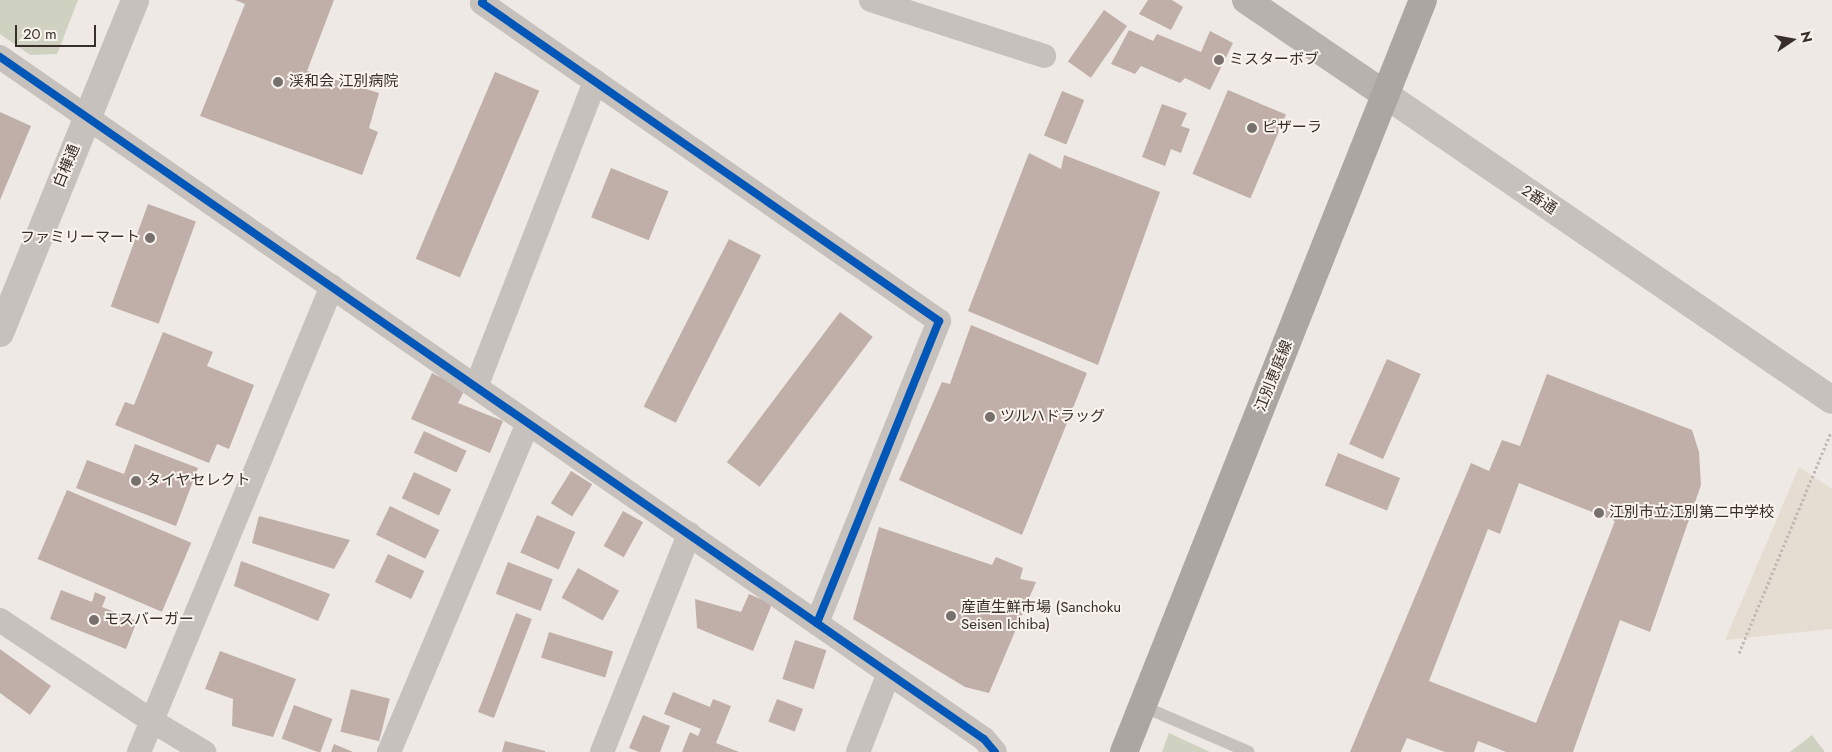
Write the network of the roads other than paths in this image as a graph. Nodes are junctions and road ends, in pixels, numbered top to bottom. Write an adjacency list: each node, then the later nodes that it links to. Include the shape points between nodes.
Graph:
1 (135, 0): 10 (street, 白樺通)
2 (483, 0): 8 (street, via 482,3)
3 (871, 0): 6 (street)
4 (1246, 0): 9 (main road, 2番通)
5 (1423, 0): 9 (main road, 江別恵庭線)
6 (1044, 56)
7 (0, 57): 10 (street)
8 (595, 81): 13 (street); 18 (street, via 939,321)
9 (1386, 95): 14 (street, 2番通); 20 (main road, 江別恵庭線)
10 (88, 117): 11 (street); 12 (street, 白樺通)
11 (332, 286): 13 (street); 21 (street)
12 (0, 333)
13 (476, 387): 15 (street)
14 (1832, 400)
15 (528, 423): 16 (street); 24 (street)
16 (689, 534): 18 (street); 25 (street)
17 (0, 620): 21 (street)
18 (817, 623): 19 (street)
19 (889, 673): 26 (street); 27 (street, via 984,739)
20 (1142, 706): 28 (main road, 江別恵庭線); 29 (lane)
21 (152, 721): 22 (street); 23 (street)
22 (139, 752)
23 (204, 752)
24 (389, 752)
25 (602, 752)
26 (858, 752)
27 (995, 752)
28 (1124, 752)
29 (1249, 752)

